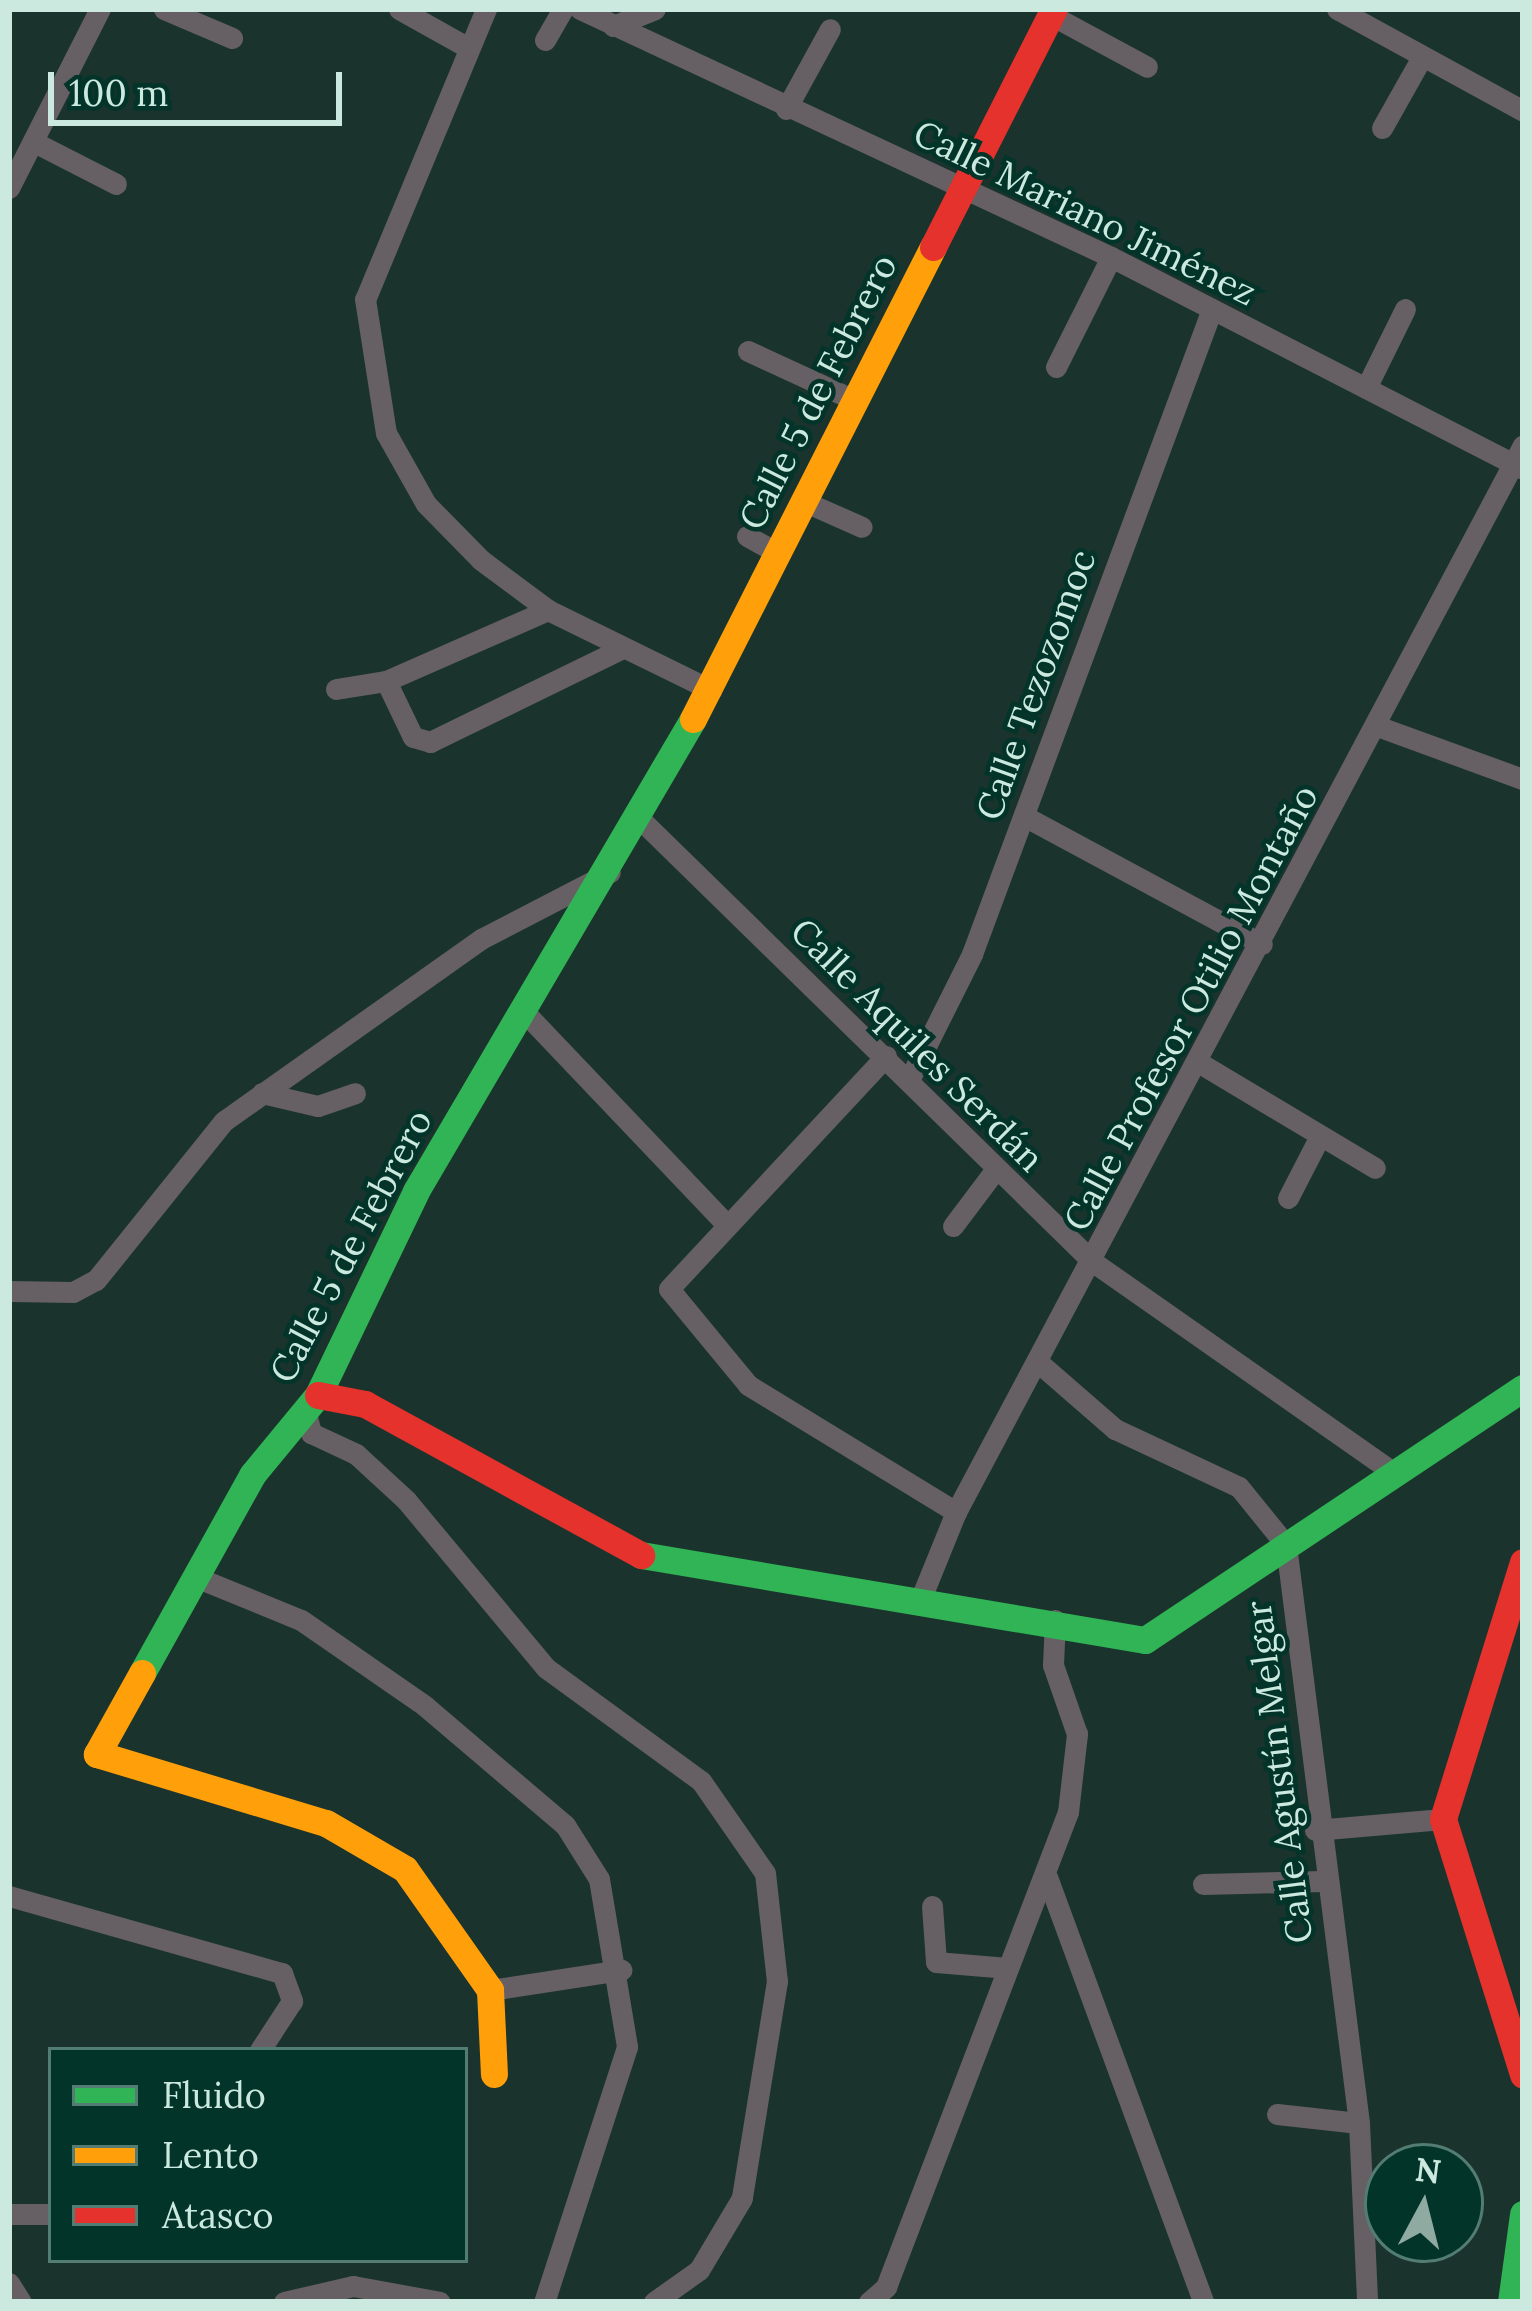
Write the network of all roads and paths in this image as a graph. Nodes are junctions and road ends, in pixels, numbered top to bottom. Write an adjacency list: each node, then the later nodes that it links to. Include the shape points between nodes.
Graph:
1 (100, 9): 20 (street)
2 (164, 9): 12 (street)
3 (399, 9): 14 (street)
4 (486, 9): 14 (street)
5 (562, 9): 13 (street)
6 (580, 9): 10 (street, Calle Mariano Jiménez)
7 (655, 9): 10 (street)
8 (1337, 9): 15 (street)
9 (1053, 12): 16 (street); 23 (street, Calle 5 de Febrero)
10 (613, 26): 17 (street, Calle Mariano Jiménez)
11 (830, 28): 17 (street)
12 (232, 38)
13 (545, 40)
14 (467, 47): 36 (street, via 365,298 376,396 401,466 452,536)
15 (1422, 57): 18 (street); 19 (street)
16 (1147, 68)
17 (786, 109): 23 (street, Calle Mariano Jiménez)
18 (1523, 111)
19 (1382, 128)
20 (34, 142): 21 (street); 22 (street)
21 (116, 184)
22 (9, 188)
23 (964, 188): 24 (street, Calle Mariano Jiménez); 30 (street, Calle 5 de Febrero)
24 (1111, 257): 25 (street, Calle Mariano Jiménez); 28 (street)
25 (1212, 309): 29 (street, Calle Mariano Jiménez); 43 (street, Calle Tezozomoc)
26 (1405, 309): 29 (street)
27 (748, 351): 30 (street)
28 (1056, 367)
29 (1366, 388): 31 (street, Calle Mariano Jiménez)
30 (854, 400): 32 (street, Calle 5 de Febrero)
31 (1520, 459): 41 (street, Calle Profesor Otilio Montaño)
32 (803, 501): 33 (street); 35 (street, Calle 5 de Febrero)
33 (862, 527)
34 (747, 536): 35 (street)
35 (776, 552): 40 (street, Calle 5 de Febrero)
36 (548, 610): 37 (street); 38 (street)
37 (621, 649): 38 (street, via 436,741 413,737); 40 (street)
38 (386, 681): 39 (street)
39 (336, 688)
40 (711, 690): 44 (street, Calle 5 de Febrero)
41 (1377, 726): 42 (street); 46 (street, Calle Profesor Otilio Montaño)
42 (1523, 779)
43 (1024, 816): 46 (street); 50 (street, Calle Tezozomoc)
44 (641, 820): 45 (street, Calle 5 de Febrero); 48 (street, Calle Aquiles Serdán)
45 (611, 871): 47 (street, Calle 5 de Febrero); 51 (street, via 481,939)
46 (1262, 944): 49 (street, Calle Profesor Otilio Montaño)
47 (530, 1018): 57 (street); 63 (street, Calle 5 de Febrero, via 416,1191)
48 (886, 1056): 50 (street, Calle Aquiles Serdán); 57 (street)
49 (1198, 1062): 53 (street); 59 (street, Calle Profesor Otilio Montaño)
50 (910, 1078): 55 (street, Calle Aquiles Serdán)
51 (262, 1093): 52 (street, via 318,1106); 60 (street, via 199,1146 96,1280 74,1292)
52 (355, 1093)
53 (1320, 1136): 54 (street); 56 (street)
54 (1375, 1168)
55 (996, 1169): 58 (street); 59 (street, Calle Aquiles Serdán)
56 (1288, 1198)
57 (726, 1224): 65 (street, via 673,1278 671,1296 748,1385)
58 (953, 1226)
59 (1093, 1262): 61 (street, Calle Profesor Otilio Montaño); 64 (street, Calle Aquiles Serdán)
60 (9, 1291)
61 (1039, 1363): 65 (street, Calle Profesor Otilio Montaño); 66 (street, Calle Agustín Melgar, via 1115,1429 1239,1487)
62 (1523, 1388): 64 (street)
63 (311, 1402): 68 (street, Calle 5 de Febrero, via 252,1475); 69 (street, via 364,1404 649,1559 795,1592); 96 (street, via 311,1433 356,1454 406,1500 546,1668 701,1781 765,1873 777,1981 742,2198 699,2270)
64 (1391, 1471): 66 (street)
65 (956, 1512): 69 (street, Calle Profesor Otilio Montaño)
66 (1286, 1545): 70 (street, via 1154,1639); 72 (street, Calle Agustín Melgar)
67 (1523, 1562): 71 (street)
68 (198, 1577): 79 (street, via 329,1637 539,1801 599,1879); 80 (street, Calle 5 de Febrero, via 97,1754 367,1844 442,1910)
69 (919, 1603): 70 (street)
70 (1055, 1620): 73 (street, via 1053,1665 1077,1750)
71 (1444, 1819): 72 (street); 83 (street)
72 (1316, 1830): 74 (street, Calle Agustín Melgar)
73 (1047, 1877): 78 (street); 97 (street)
74 (1322, 1881): 75 (street); 85 (street, Calle Agustín Melgar)
75 (1203, 1884)
76 (9, 1896): 81 (street, via 282,1973 292,2001)
77 (932, 1906): 78 (street, via 932,1958)
78 (1008, 1968): 91 (street)
79 (621, 1970): 80 (street); 95 (street, via 623,2069 578,2174)
80 (490, 1990): 82 (street)
81 (262, 2047)
82 (494, 2074)
83 (1523, 2074)
84 (1277, 2114): 85 (street)
85 (1359, 2123): 98 (street, Calle Agustín Melgar)
86 (9, 2214): 87 (street)
87 (48, 2214)
88 (1523, 2214): 99 (street)
89 (9, 2283): 92 (street)
90 (390, 2295): 93 (street); 94 (street)
91 (879, 2297)
92 (21, 2302)
93 (284, 2302)
94 (440, 2302)
95 (544, 2302)
96 (655, 2302)
97 (1203, 2302)
98 (1367, 2302)
99 (1510, 2302)

